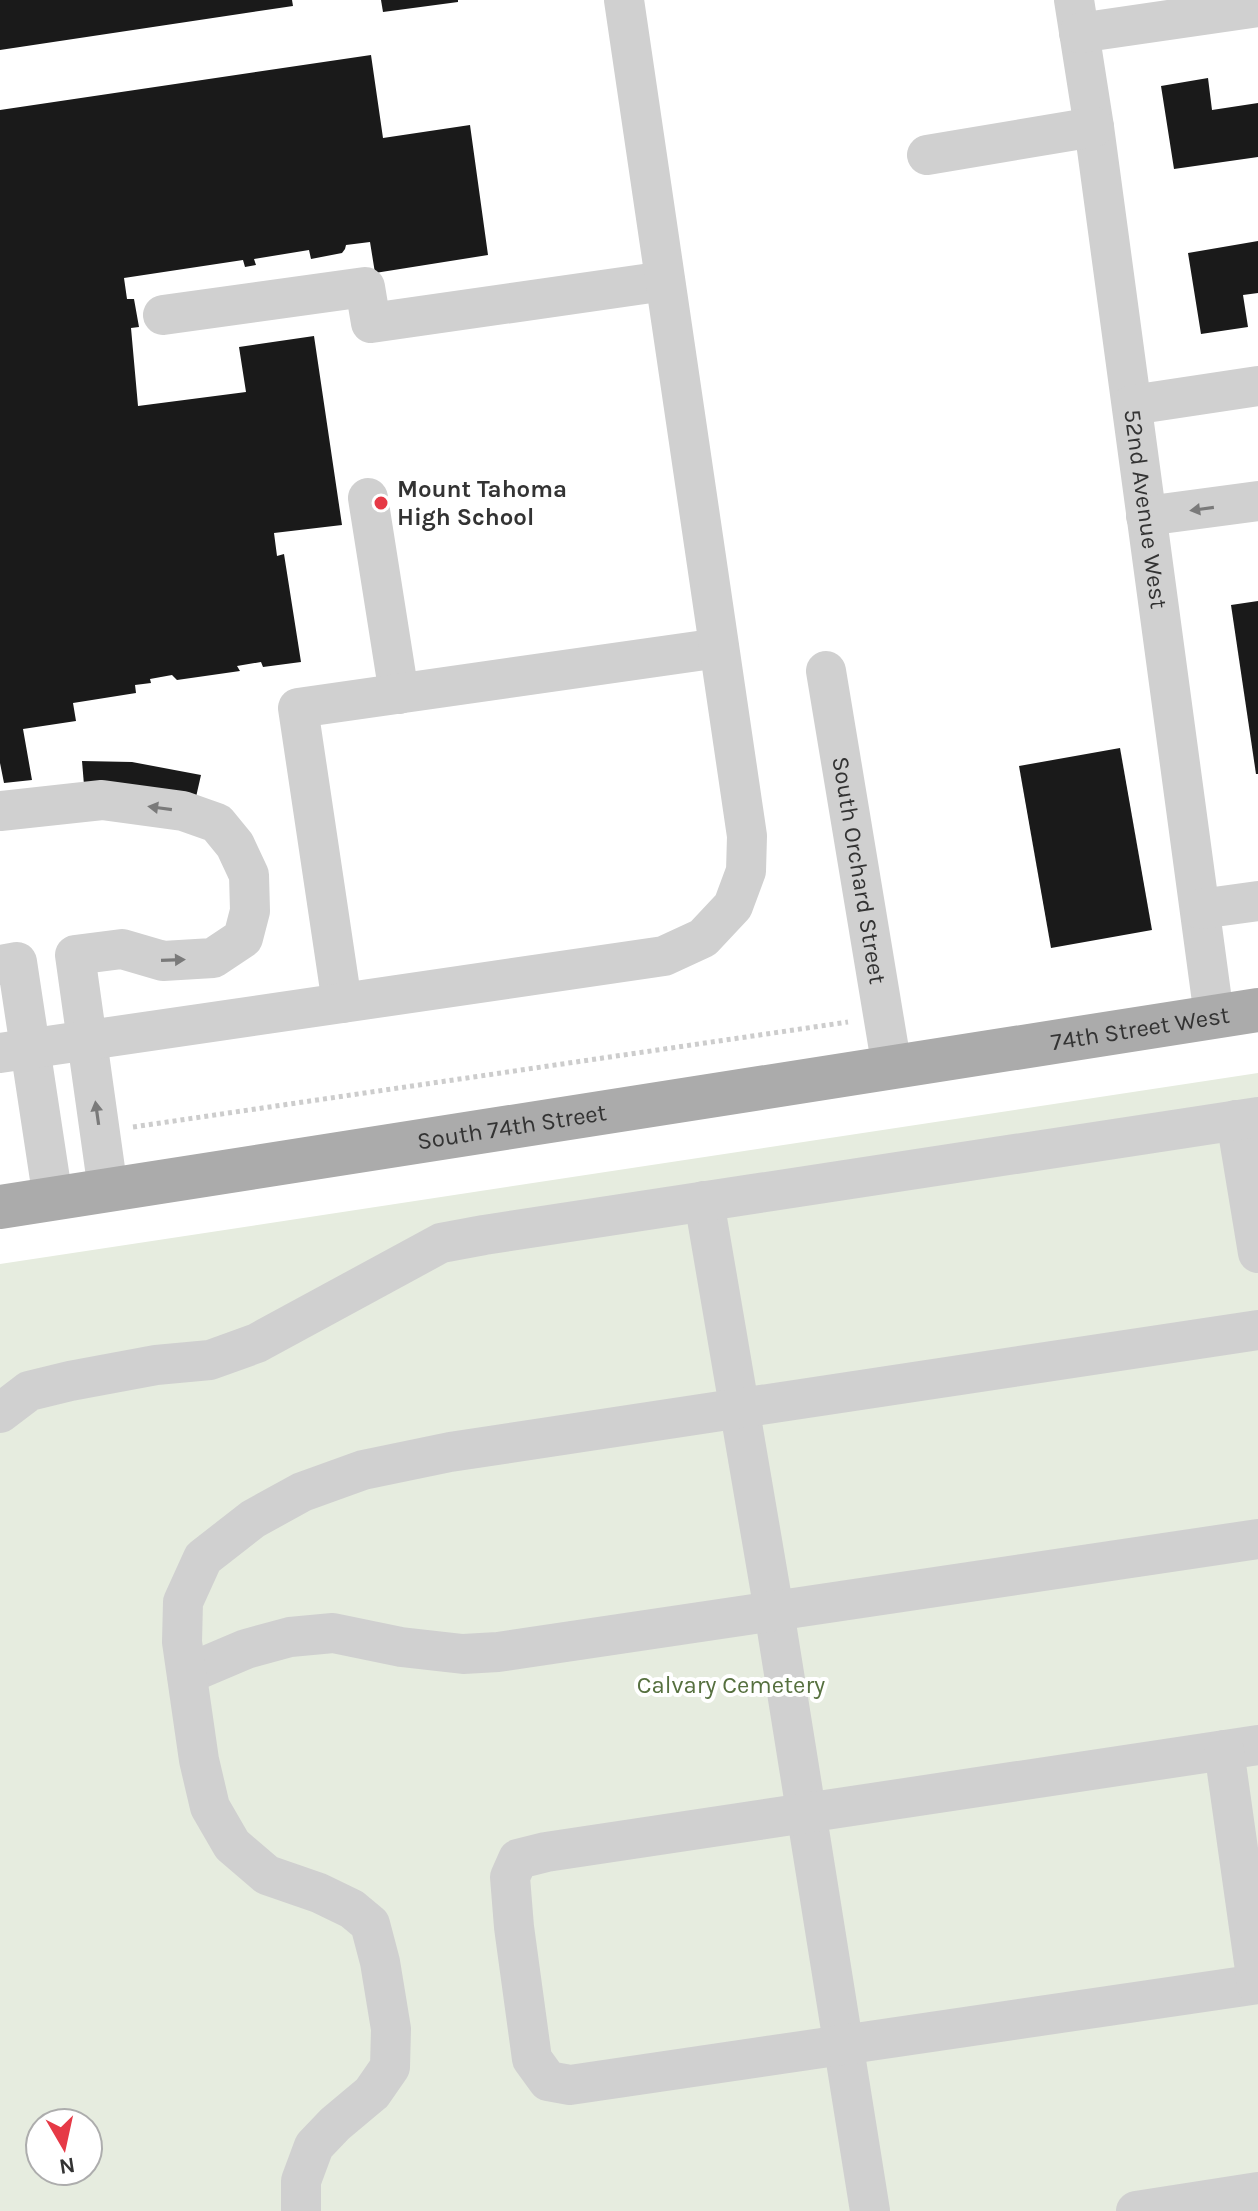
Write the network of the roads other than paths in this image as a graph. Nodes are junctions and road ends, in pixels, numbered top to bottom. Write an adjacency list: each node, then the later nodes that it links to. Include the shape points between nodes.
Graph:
1 (624, 0): 6 (street)
2 (1258, 7): 3 (street)
3 (1076, 17): 4 (street, 52nd Avenue West)
4 (1094, 127): 5 (street); 9 (street, 52nd Avenue West)
5 (927, 155)
6 (665, 281): 7 (street, via 371,323 365,287); 13 (street)
7 (163, 315)
8 (1258, 386): 9 (street)
9 (1132, 405): 12 (street, 52nd Avenue West)
10 (368, 498): 15 (street)
11 (1258, 501): 12 (street, one-way to 12)
12 (1146, 516): 18 (street, 52nd Avenue West)
13 (719, 648): 15 (street); 21 (street, via 747,836 746,871 733,906 703,938 664,956)
14 (826, 671): 27 (street, South Orchard Street)
15 (399, 694): 21 (street, via 298,708)
16 (0, 811): 19 (street, one-way to 16, via 122,949 163,961 213,958 243,938 250,911 249,875 235,845 217,823 183,811 102,800)
17 (1258, 901): 18 (street)
18 (1200, 909): 23 (street, 52nd Avenue West)
19 (75, 955): 20 (street); 24 (street)
20 (8, 964): 26 (street)
21 (342, 1003): 24 (street)
22 (1258, 1010): 23 (main road, 74th Street West)
23 (1214, 1016): 25 (main road, 74th Street West)
24 (87, 1041): 26 (street); 29 (street, one-way to 24)
25 (1022, 1046): 27 (main road, South 74th Street)
26 (15, 1051): 30 (street)
27 (892, 1068): 29 (main road, South 74th Street)
28 (1247, 1119): 31 (street); 33 (street)
29 (108, 1190): 30 (main road, South 74th Street)
30 (53, 1199): 32 (main road, South 74th Street)
31 (704, 1201): 35 (street); 36 (street, via 441,1243 257,1343 210,1360 29,1391)
32 (0, 1207)
33 (1258, 1253)
34 (1258, 1330): 35 (street)
35 (738, 1409): 38 (street); 39 (street, via 450,1452 363,1470 302,1492 253,1519 203,1558 183,1602)
36 (0, 1413)
37 (1258, 1539): 38 (street)
38 (774, 1611): 39 (street, via 463,1654 333,1633 290,1637); 41 (street)
39 (187, 1674): 45 (street, via 210,1807 232,1845 267,1875 352,1909 370,1924 380,1962 391,2029 390,2067 372,2093 314,2146 301,2181)
40 (1241, 1747): 41 (street); 42 (street)
41 (806, 1813): 43 (street); 43 (street, via 518,1859 510,1877 511,1899 532,2059 548,2081 570,2085)
42 (1258, 1984): 43 (street)
43 (844, 2046): 46 (street)
44 (1258, 2192): 47 (street)
45 (301, 2211)
46 (870, 2211)
47 (1136, 2211)

